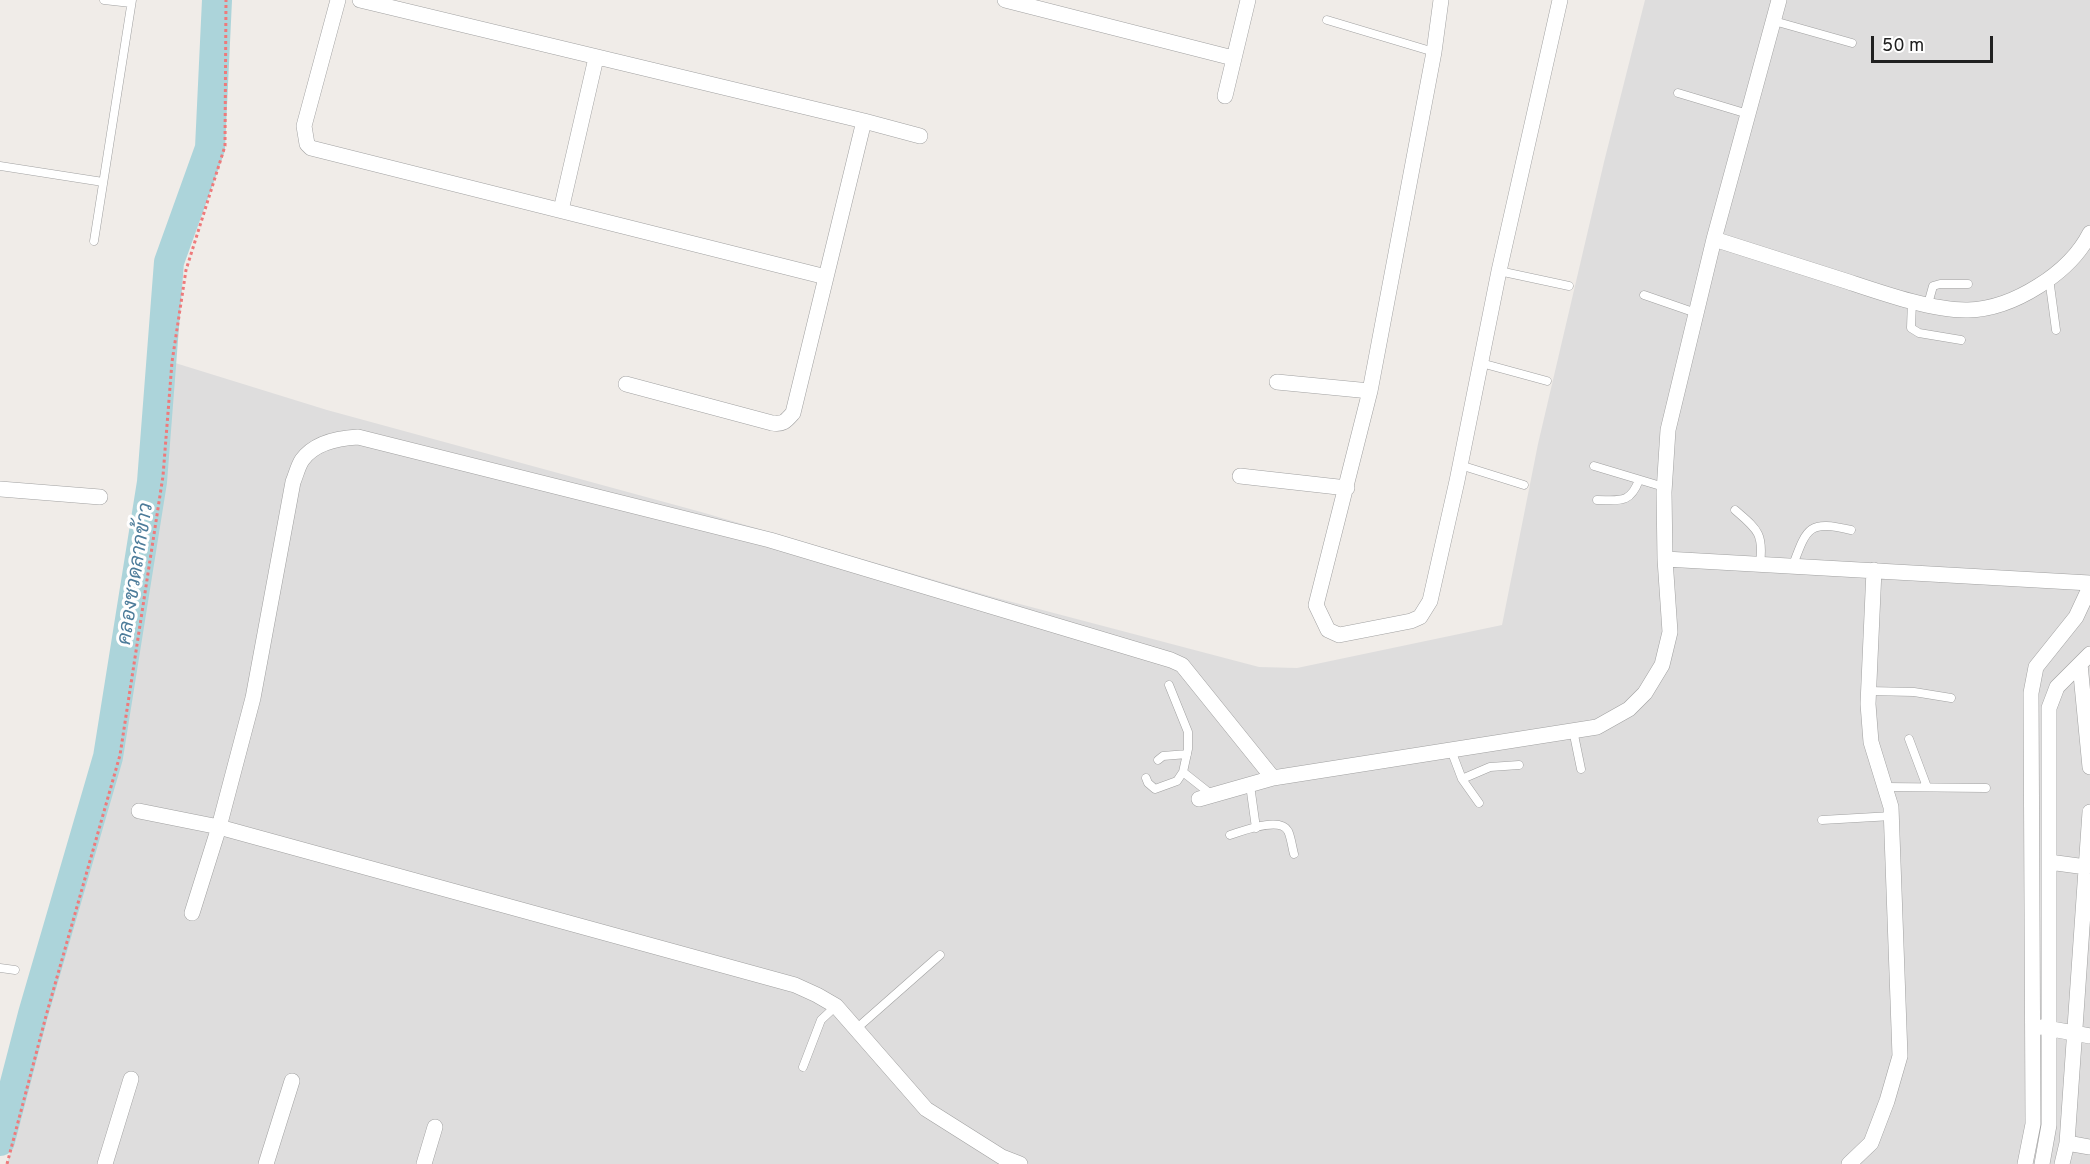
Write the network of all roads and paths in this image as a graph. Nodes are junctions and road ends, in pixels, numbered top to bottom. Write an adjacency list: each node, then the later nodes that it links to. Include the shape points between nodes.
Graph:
1 (104, 0): 10 (lane)
2 (226, 0): 108 (path, via 225,146 186,270 172,362 163,476 120,755)
3 (338, 0): 24 (street, via 304,126 311,148)
4 (360, 0): 15 (street)
5 (1005, 0): 16 (street)
6 (1248, 0): 16 (street)
7 (1441, 0): 14 (street)
8 (1560, 0): 28 (street)
9 (1779, 0): 12 (street)
10 (131, 2): 23 (lane)
11 (1327, 20): 14 (lane)
12 (1774, 21): 13 (lane); 19 (street)
13 (1852, 43)
14 (1434, 52): 43 (street)
15 (596, 58): 20 (street); 24 (street)
16 (1233, 58): 18 (street)
17 (1678, 93): 19 (lane)
18 (1225, 96)
19 (1749, 114): 26 (street)
20 (864, 121): 21 (street); 29 (street)
21 (920, 136)
22 (0, 166): 23 (lane)
23 (103, 182): 27 (lane)
24 (561, 210): 29 (street)
25 (2090, 233): 30 (street, via 2066,266)
26 (1714, 239): 34 (street); 36 (street)
27 (94, 242)
28 (1499, 271): 32 (lane); 39 (street)
29 (826, 277): 42 (street, via 793,413 786,421 772,423)
30 (2049, 278): 35 (street, via 1991,308 1966,310); 37 (lane)
31 (1968, 284): 35 (lane, via 1933,286)
32 (1569, 286)
33 (1644, 295): 36 (lane)
34 (1912, 301): 35 (street); 38 (lane, via 1911,328)
35 (1928, 304)
36 (1696, 313): 49 (street, via 1668,430)
37 (2056, 330)
38 (1961, 340)
39 (1479, 362): 40 (lane); 44 (street)
40 (1546, 381)
41 (1277, 382): 43 (street)
42 (626, 384)
43 (1370, 391): 50 (street)
44 (1460, 465): 48 (lane); 50 (street, via 1432,594 1424,613 1412,621 1339,635 1328,630 1316,605)
45 (1594, 466): 47 (lane)
46 (1240, 476): 50 (street)
47 (1639, 480): 49 (lane); 53 (lane, via 1635,491 1624,500)
48 (1524, 484)
49 (1664, 487): 56 (street)
50 (1347, 488)
51 (0, 489): 52 (street)
52 (100, 497)
53 (1597, 500)
54 (1735, 510): 57 (lane, via 1761,537)
55 (1851, 530): 58 (lane, via 1829,525 1811,530 1803,537)
56 (1665, 559): 57 (street); 65 (street, via 1670,632 1662,665 1645,693 1629,709 1597,727)
57 (1760, 564): 58 (street)
58 (1793, 566): 59 (street)
59 (1874, 570): 60 (street); 63 (street)
60 (2090, 585): 98 (street, via 2076,617 2036,667 2031,693)
61 (2085, 659): 71 (street); 91 (street, via 2057,687 2049,708)
62 (1169, 685): 68 (lane, via 1188,732)
63 (1868, 691): 64 (lane); 78 (street, via 1871,742)
64 (1951, 698)
65 (1573, 730): 67 (street); 72 (lane)
66 (1910, 740): 79 (lane)
67 (1451, 750): 75 (street); 76 (lane)
68 (1187, 754): 69 (lane); 73 (lane)
69 (1158, 760)
70 (1519, 765): 76 (lane, via 1490,767)
71 (2090, 767)
72 (1581, 769)
73 (1183, 772): 74 (lane, via 1177,781 1155,789); 81 (lane)
74 (1146, 778)
75 (1273, 778): 77 (street); 87 (street, via 1182,665 1172,660 770,540 358,437 336,439 316,447 303,459 293,482 253,698)
76 (1462, 779): 82 (lane)
77 (1250, 784): 81 (street); 88 (lane)
78 (1885, 787): 79 (lane); 85 (street)
79 (1927, 787): 80 (lane)
80 (1986, 788)
81 (1206, 797)
82 (1479, 803)
83 (139, 811): 87 (street)
84 (2090, 812): 92 (street)
85 (1892, 816): 86 (lane); 113 (street, via 1900,1056 1871,1143)
86 (1822, 820)
87 (219, 827): 93 (street); 97 (street, via 795,985)
88 (1256, 828): 89 (lane); 90 (lane, via 1272,823 1282,825 1287,829)
89 (1230, 835)
90 (1294, 854)
91 (2049, 862): 92 (street); 99 (street)
92 (2086, 867): 101 (street)
93 (192, 913)
94 (940, 956): 100 (lane)
95 (0, 968): 96 (lane)
96 (15, 970)
97 (836, 1006): 100 (street); 102 (lane, via 821,1020)
98 (2032, 1027): 99 (street); 114 (street, via 2032,1124)
99 (2049, 1027): 101 (street); 115 (street, via 2049,1125)
100 (856, 1029): 112 (street, via 926,1109)
101 (2082, 1035): 106 (street)
102 (803, 1067)
103 (131, 1079): 109 (street)
104 (292, 1081): 110 (street)
105 (435, 1127): 111 (street)
106 (2067, 1143): 107 (street); 116 (street)
107 (2090, 1148)
108 (7, 1164)
109 (105, 1164)
110 (266, 1164)
111 (424, 1164)
112 (1020, 1164)
113 (1850, 1164)
114 (2025, 1164)
115 (2042, 1164)
116 (2062, 1164)

